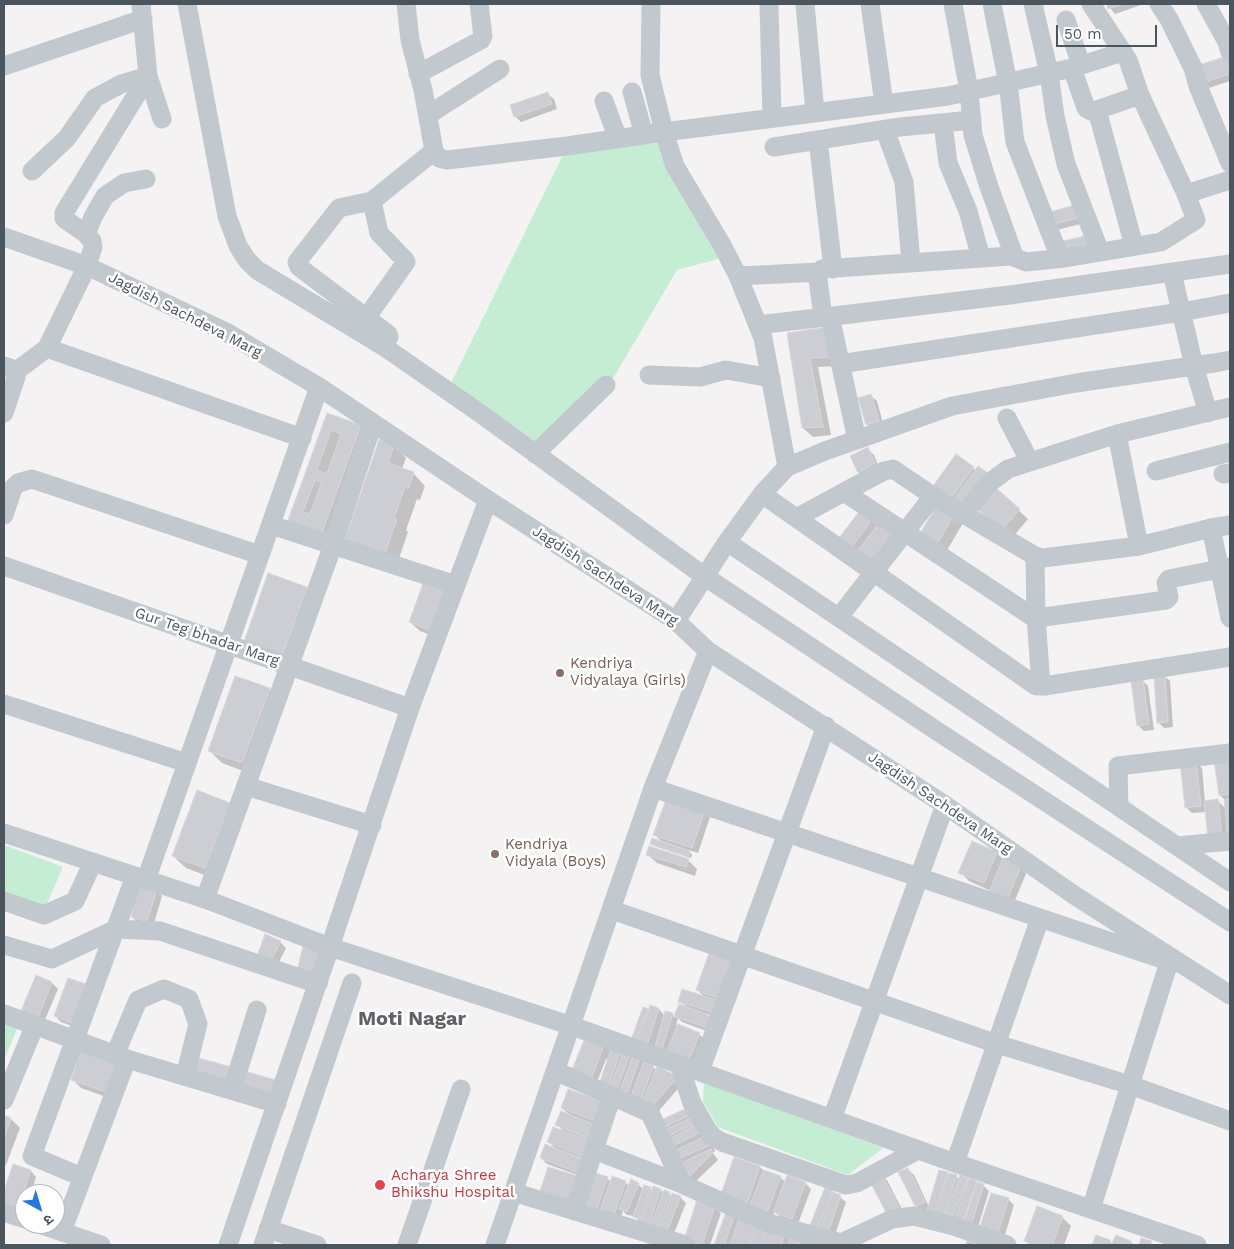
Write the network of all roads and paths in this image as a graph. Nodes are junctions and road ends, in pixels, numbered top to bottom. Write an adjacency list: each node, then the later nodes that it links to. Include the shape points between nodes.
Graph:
1 (187, 4): 68 (street, via 227,216 246,260 257,270)
2 (406, 4): 22 (street)
3 (479, 4): 22 (street, via 481,40)
4 (651, 4): 38 (street, via 650,75)
5 (769, 4): 33 (street)
6 (805, 4): 31 (street)
7 (870, 4): 29 (street, via 883,97)
8 (954, 4): 25 (street)
9 (992, 4): 24 (street)
10 (1032, 4): 21 (street)
11 (1091, 4): 16 (street)
12 (1160, 4): 44 (street, via 1193,68)
13 (1206, 4): 17 (street)
14 (142, 12): 18 (street); 23 (street)
15 (1066, 20): 19 (street)
16 (1123, 52): 19 (street); 27 (street)
17 (1230, 52)
18 (4, 66)
19 (1077, 67): 21 (street); 30 (street, via 1086,108)
20 (500, 69): 32 (street)
21 (1049, 73): 24 (street); 53 (street, via 1066,164)
22 (418, 74): 32 (street)
23 (148, 76): 34 (street); 45 (street, via 122,84 95,98 67,138); 50 (street, via 64,213 66,220)
24 (1008, 83): 25 (street); 56 (street, via 1015,142)
25 (969, 91): 29 (street); 35 (street)
26 (632, 92): 39 (street)
27 (1140, 95): 30 (street); 48 (street)
28 (604, 101): 40 (street)
29 (880, 104): 31 (street)
30 (1097, 110): 52 (street)
31 (815, 112): 33 (street)
32 (428, 115): 43 (street)
33 (772, 118): 38 (street)
34 (162, 119)
35 (972, 120): 36 (street); 54 (street, via 988,184)
36 (943, 123): 37 (street); 55 (street, via 948,163 968,211)
37 (885, 130): 41 (street); 57 (street, via 904,182)
38 (664, 132): 39 (street); 62 (street, via 675,166)
39 (644, 135): 40 (street)
40 (618, 139): 43 (street, via 447,160 439,158)
41 (818, 140): 42 (street); 60 (street)
42 (774, 147)
43 (434, 151): 49 (street)
44 (1230, 163)
45 (32, 171)
46 (146, 179): 50 (street, via 124,183 105,196)
47 (1230, 180): 48 (street)
48 (1186, 194): 52 (street, via 1196,220 1161,242)
49 (372, 201): 66 (street, via 379,233 406,262); 66 (street, via 339,208 297,262 299,267)
50 (86, 234): 59 (street, via 93,247)
51 (4, 237): 59 (street, Jagdish Sachdeva Marg)
52 (1134, 246): 53 (street)
53 (1100, 252): 56 (street)
54 (1014, 256): 55 (street); 56 (street, via 1026,262)
55 (981, 258): 57 (street)
56 (1060, 258)
57 (911, 263): 60 (street)
58 (1230, 264): 61 (street)
59 (87, 266): 69 (street); 77 (street, Jagdish Sachdeva Marg, via 226,332)
60 (826, 270): 62 (street); 65 (street, via 818,279)
61 (1172, 273): 64 (street); 65 (street)
62 (738, 276): 67 (street)
63 (1230, 303): 64 (street)
64 (1181, 312): 71 (street); 72 (street)
65 (826, 317): 67 (street); 71 (street)
66 (366, 318): 68 (street, via 388,334)
67 (758, 325): 75 (street)
68 (383, 346): 87 (street)
69 (47, 348): 73 (street); 84 (street)
70 (1230, 360): 72 (street)
71 (840, 364): 85 (street)
72 (1194, 366): 79 (street); 85 (street, via 952,406)
73 (10, 370): 80 (street, via 16,377)
74 (649, 375): 75 (street, via 700,377 726,370)
75 (770, 378): 89 (street)
76 (606, 385): 87 (street)
77 (319, 387): 82 (street, Jagdish Sachdeva Marg); 84 (street)
78 (1230, 407): 79 (street)
79 (1208, 412): 83 (street)
80 (4, 413)
81 (1007, 418): 88 (street)
82 (373, 423): 94 (street, Jagdish Sachdeva Marg); 103 (street)
83 (1116, 434): 88 (street); 104 (street)
84 (302, 438): 98 (street)
85 (856, 440): 89 (street)
86 (1230, 452): 90 (street)
87 (535, 454): 110 (street)
88 (1030, 462): 95 (street, via 998,475)
89 (787, 467): 92 (street)
90 (1156, 471)
91 (844, 492): 93 (street, via 893,469); 97 (street); 101 (street)
92 (762, 494): 97 (street); 102 (street)
93 (933, 496): 95 (street); 101 (street)
94 (488, 500): 111 (street); 115 (street, Jagdish Sachdeva Marg)
95 (964, 514): 106 (street)
96 (4, 515): 105 (street, via 13,488 32,479)
97 (796, 518): 109 (street)
98 (271, 525): 103 (street); 105 (street)
99 (1230, 525): 100 (street)
100 (1212, 528): 104 (street); 108 (street)
101 (903, 533): 109 (street); 114 (street)
102 (727, 542): 110 (street); 113 (street)
103 (333, 545): 111 (street); 119 (street)
104 (1139, 546): 106 (street, via 1050,558)
105 (260, 555): 116 (street)
106 (1035, 556): 114 (street)
107 (4, 566): 116 (street, Gur Teg bhadar Marg)
108 (1225, 568): 112 (street); 114 (street, via 1169,579 1166,583 1169,597 1166,600)
109 (873, 572): 113 (street); 120 (street, via 1036,686)
110 (704, 576): 115 (street); 143 (street)
111 (456, 585): 122 (street)
112 (1230, 612)
113 (839, 617): 129 (street)
114 (1036, 617): 120 (street)
115 (676, 621): 117 (street, Jagdish Sachdeva Marg)
116 (228, 644): 119 (street, Gur Teg bhadar Marg); 125 (street)
117 (708, 651): 123 (street, Jagdish Sachdeva Marg); 127 (street)
118 (1230, 657): 120 (street)
119 (290, 666): 122 (street, Gur Teg bhadar Marg); 126 (street)
120 (1041, 686)
121 (4, 704): 125 (street)
122 (410, 708): 130 (street)
123 (826, 726): 128 (street, Jagdish Sachdeva Marg); 132 (street)
124 (1230, 754): 129 (street, via 1118,766)
125 (187, 763): 136 (street)
126 (246, 786): 130 (street); 139 (street)
127 (654, 788): 132 (street); 141 (street)
128 (945, 805): 137 (street); 149 (street, Jagdish Sachdeva Marg, via 1074,895)
129 (1119, 807): 134 (street)
130 (372, 825): 146 (street)
131 (4, 832): 135 (street)
132 (787, 833): 137 (street); 147 (street)
133 (1230, 841): 134 (street)
134 (1177, 846): 138 (street)
135 (93, 862): 136 (street); 140 (street, via 75,900 44,915)
136 (141, 878): 139 (street); 144 (street)
137 (920, 878): 142 (street); 153 (street)
138 (1230, 882)
139 (205, 899): 146 (street)
140 (4, 901)
141 (612, 910): 147 (street); 157 (street)
142 (1040, 918): 148 (street); 159 (street)
143 (1230, 922)
144 (116, 929): 145 (street, via 52,959); 151 (street, via 160,931); 158 (street)
145 (4, 946)
146 (330, 947): 151 (street); 157 (street)
147 (743, 955): 153 (street); 163 (street)
148 (1169, 962): 149 (street); 165 (street)
149 (1192, 970): 152 (street, Jagdish Sachdeva Marg)
150 (352, 983): 183 (street)
151 (318, 984): 170 (street)
152 (1230, 995)
153 (875, 1001): 159 (street); 171 (street)
154 (257, 1010): 166 (street)
155 (4, 1014): 156 (street)
156 (35, 1025): 158 (street); 169 (street)
157 (572, 1026): 161 (street); 162 (street)
158 (74, 1040): 160 (street); 176 (street, via 32,1156)
159 (997, 1044): 165 (street); 175 (street)
160 (121, 1057): 164 (street); 164 (street, via 138,1000 164,989 189,999 198,1024); 176 (street)
161 (679, 1064): 163 (street); 174 (street, via 692,1103 713,1137 722,1142 846,1185 857,1183)
162 (556, 1071): 168 (street); 178 (street)
163 (700, 1071): 171 (street)
164 (185, 1076): 166 (street)
165 (1130, 1086): 172 (street); 179 (street)
166 (232, 1090): 170 (street)
167 (461, 1090): 188 (street)
168 (612, 1096): 173 (street); 177 (street, via 650,1113)
169 (4, 1100)
170 (277, 1104): 186 (street)
171 (832, 1119): 174 (street)
172 (1230, 1121)
173 (594, 1150): 177 (street); 180 (street)
174 (918, 1150): 175 (street)
175 (955, 1163): 179 (street)
176 (82, 1177): 181 (street)
177 (682, 1184): 190 (street, via 771,1224 841,1243 892,1219 914,1216)
178 (513, 1192): 180 (street); 189 (street)
179 (1091, 1209): 191 (street)
180 (574, 1211): 184 (street)
181 (65, 1224)
182 (65, 1233): 185 (street)
183 (265, 1237): 187 (street)
184 (675, 1244)
185 (100, 1245)
186 (228, 1245)
187 (317, 1245)
188 (407, 1245)
189 (495, 1245)
190 (1007, 1245)
191 (1197, 1245)

